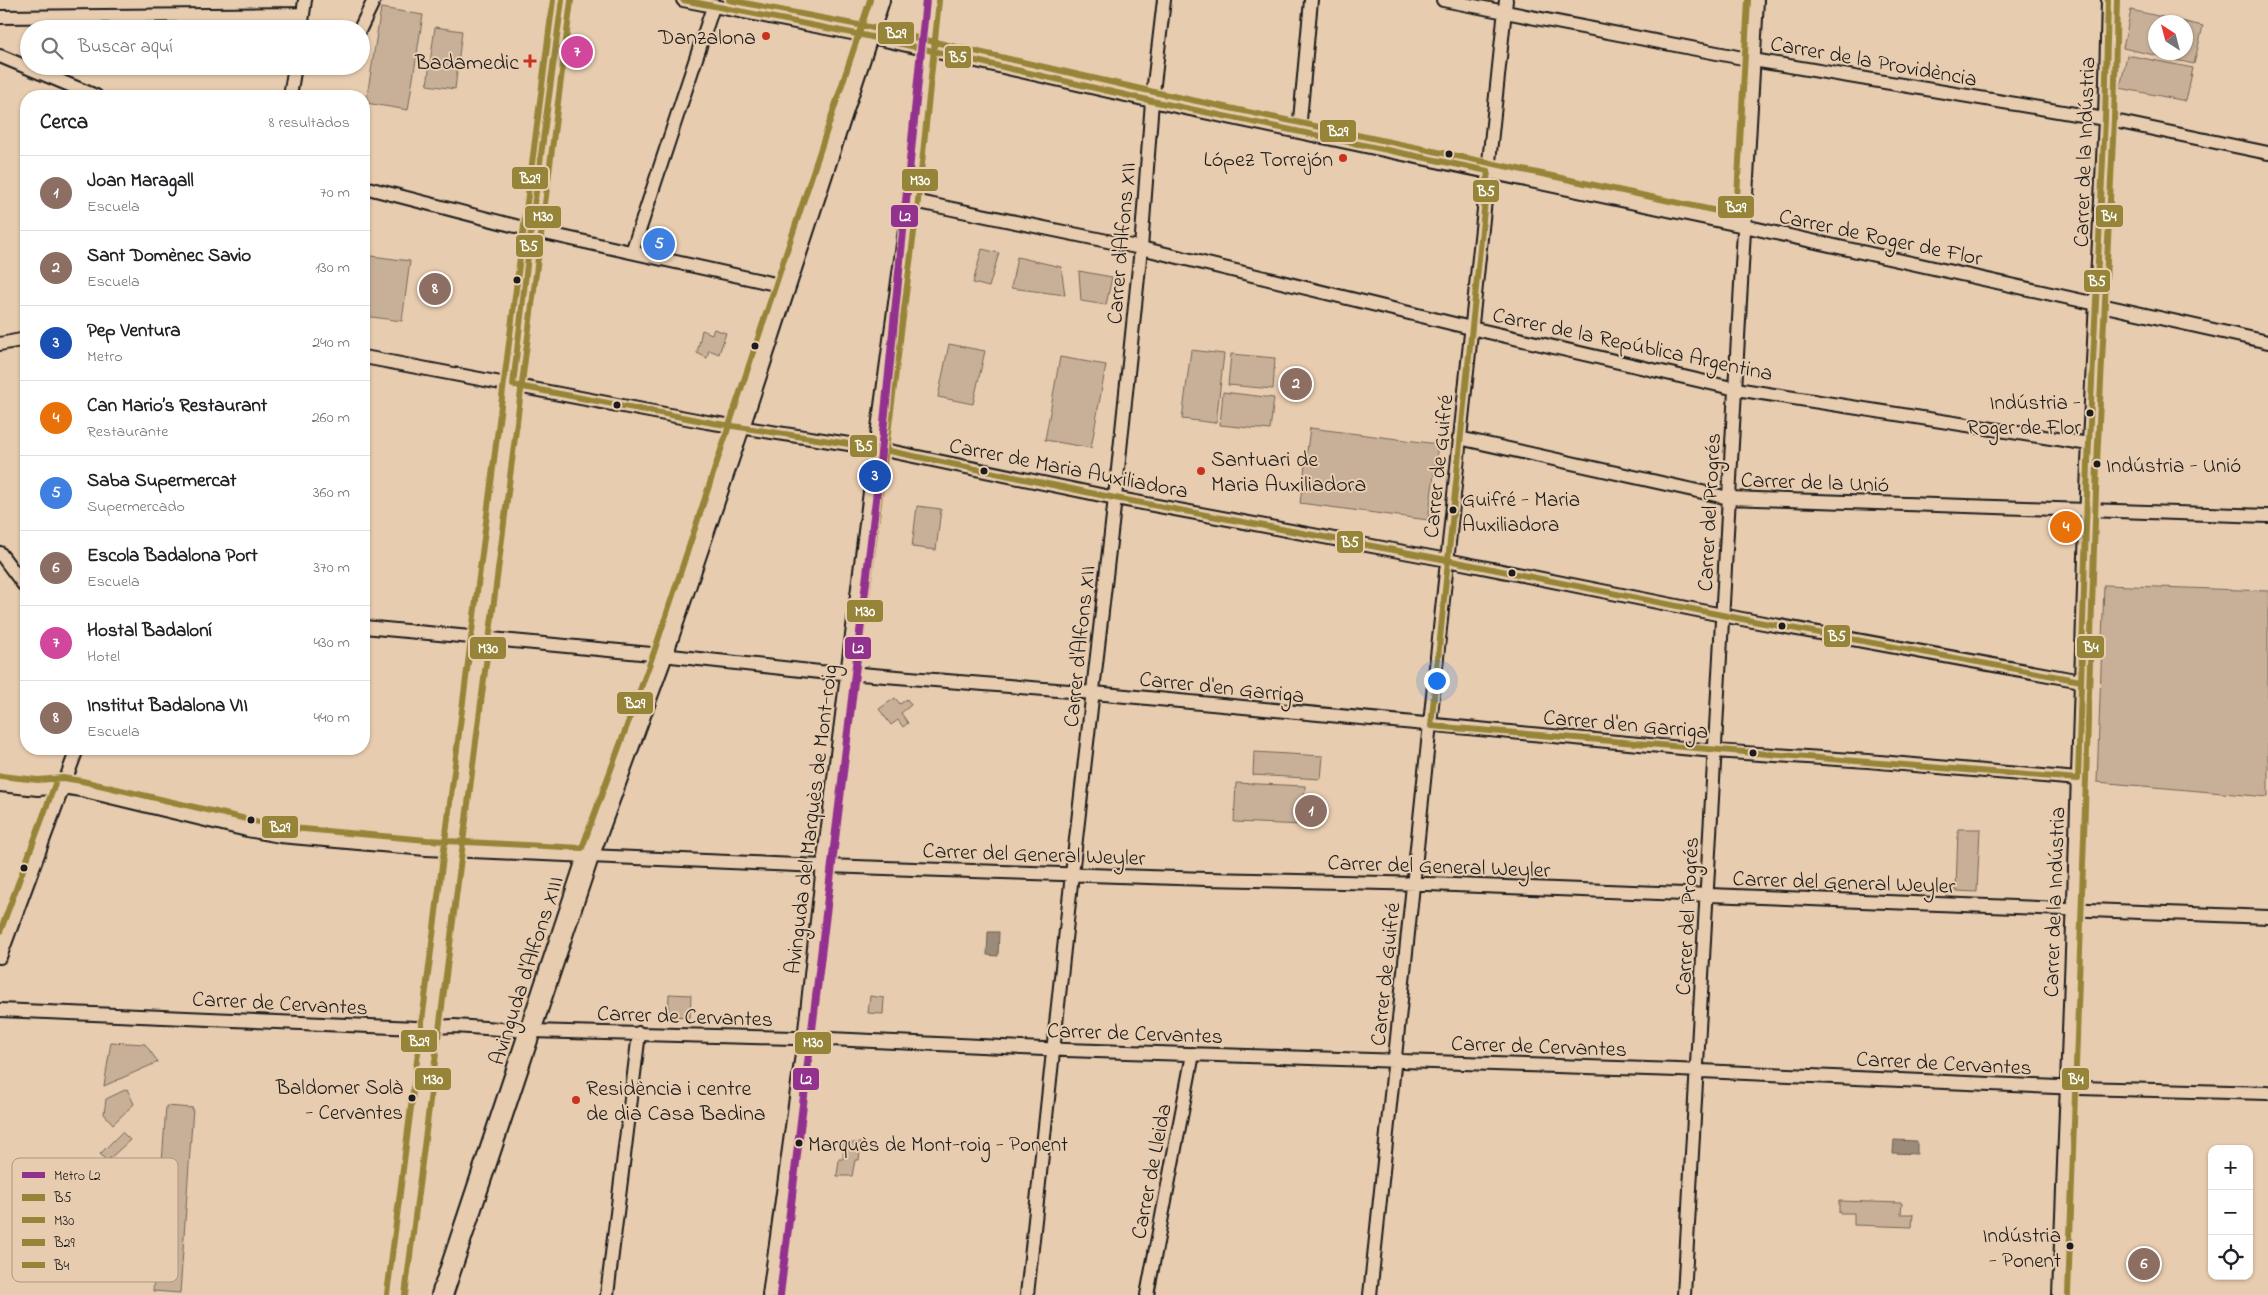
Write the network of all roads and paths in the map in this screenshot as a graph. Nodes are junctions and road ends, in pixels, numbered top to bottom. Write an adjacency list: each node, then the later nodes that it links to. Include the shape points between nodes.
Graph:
1 (305, 0): 14 (street)
2 (374, 0): 17 (street)
3 (562, 0): 35 (main road)
4 (683, 0): 13 (street, Carrer de Roger de Flor)
5 (879, 0): 18 (main road, Avinguda d'Alfons XIII)
6 (930, 0): 19 (street, Avinguda del Marquès de Mont-roig)
7 (1164, 0): 27 (street, Carrer d'Alfons XII)
8 (1311, 0): 29 (street)
9 (1443, 0): 12 (street, Carrer de la Providència)
10 (1757, 0): 21 (street, Carrer del Progrés)
11 (2108, 0): 28 (street, Carrer de la Indústria)
12 (1506, 6): 21 (street, Carrer de la Providència); 31 (street, Carrer de Guifré)
13 (713, 7): 18 (street, Carrer de Roger de Flor); 37 (street)
14 (303, 14): 15 (street); 16 (street)
15 (0, 17)
16 (302, 20)
17 (364, 20)
18 (867, 36): 19 (street, Carrer de Roger de Flor); 38 (main road, Avinguda d'Alfons XIII)
19 (925, 49): 27 (street, Carrer de Roger de Flor); 33 (street, Avinguda del Marquès de Mont-roig)
20 (0, 56): 22 (street)
21 (1753, 60): 28 (street, Carrer de la Providència); 34 (street, Carrer del Progrés)
22 (20, 64)
23 (46, 75): 25 (street)
24 (294, 75): 26 (street)
25 (82, 90)
26 (291, 90)
27 (1152, 101): 29 (street, Carrer de Roger de Flor); 36 (street, Carrer d'Alfons XII)
28 (2105, 120): 30 (street, Carrer de la Providència); 39 (street, Carrer de la Indústria)
29 (1299, 131): 31 (street, Carrer de Roger de Flor)
30 (2268, 153)
31 (1488, 171): 34 (street, Carrer de Roger de Flor); 40 (street, Carrer de Guifré)
32 (370, 189): 35 (street)
33 (909, 200): 36 (street, Carrer de la República Argentina); 50 (street, Avinguda del Marquès de Mont-roig)
34 (1744, 226): 39 (street, Carrer de Roger de Flor); 46 (street, Carrer del Progrés)
35 (531, 230): 37 (street); 45 (main road)
36 (1141, 248): 40 (street, Carrer de la República Argentina); 51 (street, Carrer d'Alfons XII)
37 (632, 252): 38 (street)
38 (784, 286): 47 (main road, Avinguda d'Alfons XIII)
39 (2096, 304): 42 (street, Carrer de Roger de Flor); 49 (street, Carrer de la Indústria)
40 (1471, 328): 46 (street, Carrer de la República Argentina); 48 (street, Carrer de Guifré)
41 (20, 339): 43 (street)
42 (2268, 342)
43 (0, 344)
44 (370, 358): 45 (street, Carrer de Maria Auxiliadora)
45 (513, 385): 47 (street, Carrer de Maria Auxiliadora); 60 (main road)
46 (1736, 389): 49 (street, Carrer de la República Argentina); 52 (street, Carrer del Progrés)
47 (739, 427): 50 (street, Carrer de Maria Auxiliadora); 61 (main road, Avinguda d'Alfons XIII)
48 (1459, 438): 52 (street, Carrer de la Unió); 56 (street, Carrer de Guifré)
49 (2089, 444): 53 (street, Carrer de la Indústria)
50 (875, 448): 51 (street, Carrer de Maria Auxiliadora); 62 (street, Avinguda del Marquès de Mont-roig)
51 (1115, 498): 56 (street, Carrer de Maria Auxiliadora); 64 (street, Carrer d'Alfons XII)
52 (1729, 498): 53 (street, Carrer de la Unió); 58 (street, Carrer del Progrés)
53 (2086, 510): 54 (street, Carrer de la Unió); 63 (street, Carrer de la Indústria)
54 (2268, 516)
55 (0, 553): 57 (street)
56 (1448, 560): 58 (street, Carrer de Maria Auxiliadora); 65 (street, Carrer de Guifré)
57 (20, 580)
58 (1722, 615): 63 (street, Carrer de Maria Auxiliadora); 66 (street, Carrer del Progrés)
59 (370, 628): 60 (street, Carrer d'en Garriga)
60 (481, 638): 61 (street, Carrer d'en Garriga); 71 (main road)
61 (662, 655): 62 (street, Carrer d'en Garriga, via 820,672); 72 (main road, Avinguda d'Alfons XIII)
62 (848, 672): 64 (street, Carrer d'en Garriga); 73 (street, Avinguda del Marquès de Mont-roig)
63 (2081, 681): 68 (street, Carrer de la Indústria)
64 (1094, 693): 65 (street, Carrer d'en Garriga); 74 (street, Carrer d'Alfons XII)
65 (1431, 726): 66 (street, Carrer d'en Garriga); 75 (street, Carrer de Guifré)
66 (1714, 751): 68 (street, Carrer d'en Garriga); 76 (street, Carrer del Progrés)
67 (75, 755): 70 (street)
68 (2078, 780): 77 (street, Carrer de la Indústria)
69 (0, 785): 70 (street, Carrer del General Weyler, via 38,789)
70 (63, 787): 71 (street, Carrer del General Weyler, via 280,836); 79 (street)
71 (453, 850): 72 (street, Carrer del General Weyler); 81 (main road)
72 (588, 856): 73 (street, Carrer del General Weyler); 82 (main road, Avinguda d'Alfons XIII)
73 (823, 866): 74 (street, Carrer del General Weyler); 84 (street, Avinguda del Marquès de Mont-roig)
74 (1072, 874): 75 (street, Carrer del General Weyler); 85 (street, Carrer d'Alfons XII)
75 (1414, 884): 76 (street, Carrer del General Weyler); 87 (street, Carrer de Guifré)
76 (1707, 895): 77 (street, Carrer del General Weyler); 88 (street, Carrer del Progrés)
77 (2074, 909): 78 (street, Carrer del General Weyler); 89 (street, Carrer de la Indústria)
78 (2268, 917)
79 (0, 957)
80 (0, 1010): 81 (street, Carrer de Cervantes)
81 (430, 1027): 82 (street, Carrer de Cervantes); 91 (main road)
82 (531, 1031): 83 (street, Carrer de Cervantes); 92 (main road, Avinguda d'Alfons XIII)
83 (639, 1033): 84 (street, Carrer de Cervantes); 93 (street)
84 (804, 1039): 85 (street, Carrer de Cervantes); 94 (street, Avinguda del Marquès de Mont-roig)
85 (1054, 1049): 86 (street, Carrer de Cervantes); 95 (street, Carrer d'Alfons XII)
86 (1193, 1054): 87 (street, Carrer de Cervantes); 96 (street, Carrer de Lleida)
87 (1395, 1060): 88 (street, Carrer de Cervantes); 97 (street, Carrer de Guifré)
88 (1698, 1071): 89 (street, Carrer de Cervantes); 98 (street, Carrer del Progrés)
89 (2066, 1087): 90 (street, Carrer de Cervantes); 99 (street, Carrer de la Indústria)
90 (2268, 1093)
91 (396, 1295)
92 (442, 1295)
93 (607, 1295)
94 (769, 1295)
95 (1027, 1295)
96 (1147, 1295)
97 (1370, 1295)
98 (1684, 1295)
99 (2059, 1295)

